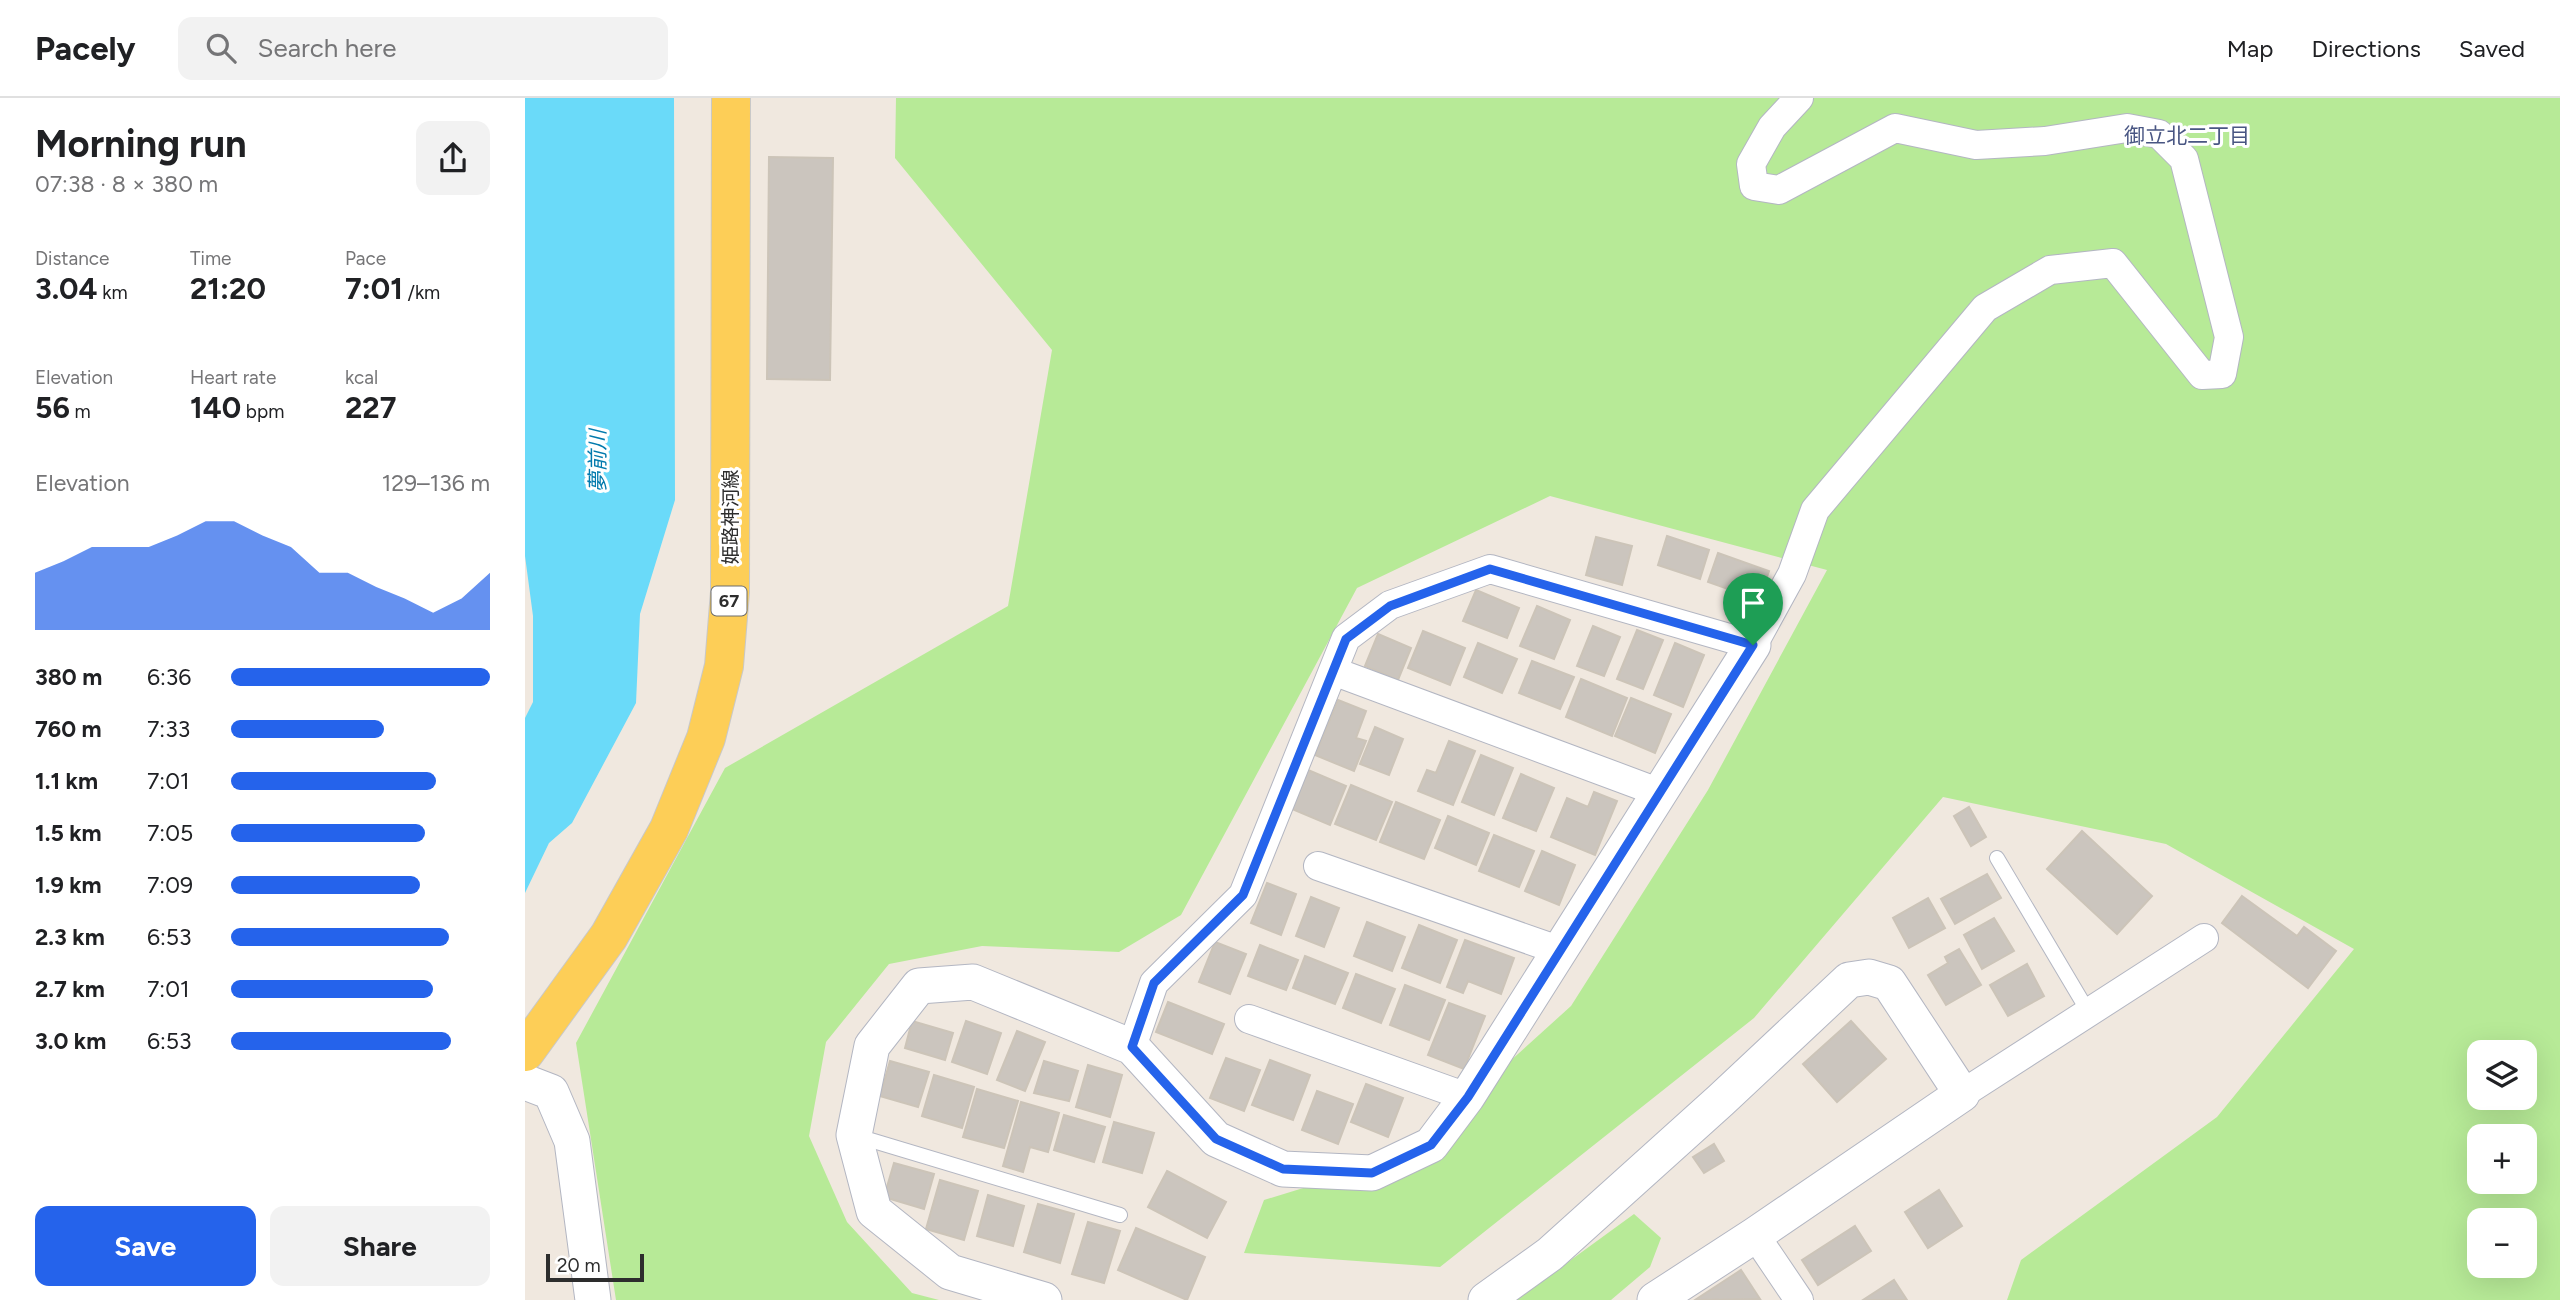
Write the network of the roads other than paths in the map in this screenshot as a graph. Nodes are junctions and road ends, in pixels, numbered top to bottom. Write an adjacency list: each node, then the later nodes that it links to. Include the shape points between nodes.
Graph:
1 (731, 98): 13 (main road, 姫路神河線 / 67, via 730,592 724,666 706,738 669,828 609,936)
2 (1799, 98): 3 (street, via 1772,127 1751,164 1754,186 1779,190 1895,128 1976,145 2045,141 2127,128 2159,134 2184,159 2229,337 2223,374 2202,375 2113,263 2050,270 1985,308 1815,510 1792,573)
3 (1753, 645): 4 (street, via 1490,569 1390,606 1346,639); 5 (street)
4 (1333, 671): 5 (street); 12 (street, via 1243,895 1154,983)
5 (1658, 792): 9 (street)
6 (1997, 858): 10 (lane)
7 (1318, 866): 9 (street)
8 (2204, 938): 10 (street)
9 (1561, 951): 16 (street)
10 (2089, 1013): 15 (street)
11 (1249, 1018): 16 (street)
12 (1132, 1047): 16 (street, via 1216,1139 1283,1169 1372,1173 1431,1145); 17 (street, via 973,982 919,986 872,1046)
13 (525, 1052)
14 (525, 1083): 20 (street, via 551,1092 572,1142)
15 (1962, 1094): 19 (street); 22 (street, via 1889,983 1869,977 1849,980 1551,1254)
16 (1468, 1097)
17 (854, 1135): 18 (lane); 21 (street, via 874,1211 950,1272)
18 (1120, 1214)
19 (1755, 1235): 23 (street); 24 (street)
20 (593, 1300)
21 (1044, 1300)
22 (1486, 1300)
23 (1655, 1300)
24 (1800, 1300)

